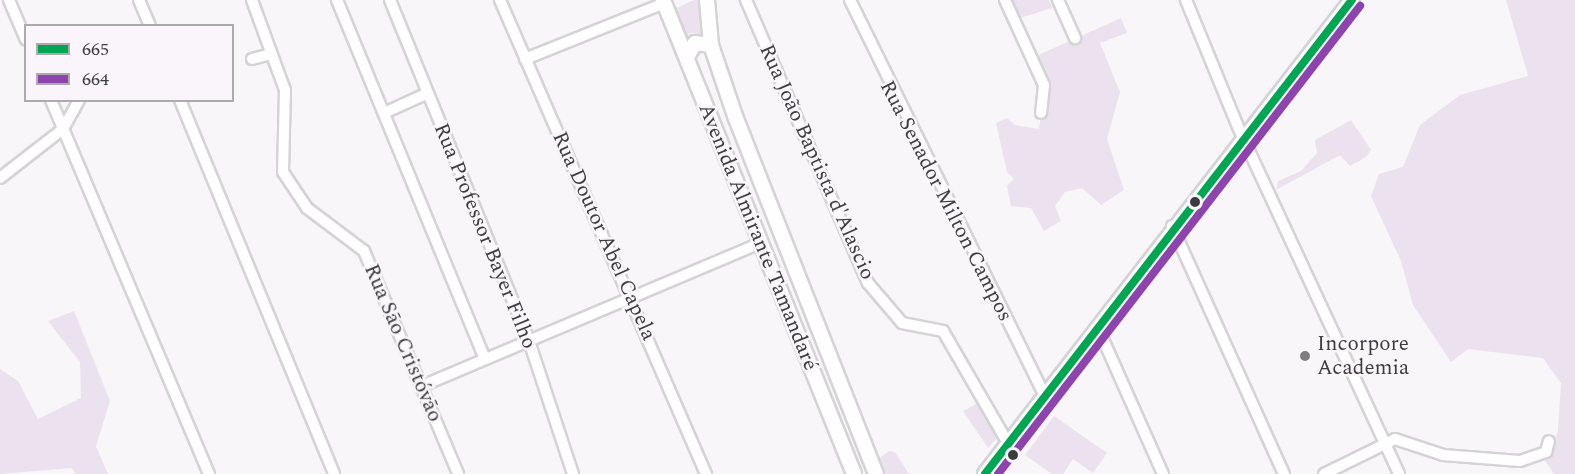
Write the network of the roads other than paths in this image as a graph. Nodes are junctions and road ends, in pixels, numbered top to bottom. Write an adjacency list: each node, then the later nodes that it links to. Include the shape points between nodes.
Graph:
1 (9, 0): 16 (street)
2 (139, 0): 15 (street)
3 (252, 0): 19 (street, Rua São Cristóvão)
4 (338, 0): 27 (street)
5 (390, 0): 23 (street, Rua Professor Bayer Filho)
6 (500, 0): 22 (street, Rua Doutor Abel Capela)
7 (707, 0): 18 (main road, Avenida Almirante Tamandaré)
8 (746, 0): 41 (street, Rua João Baptista d'Alascio, via 868,283 902,323 942,331)
9 (850, 0): 39 (street, Rua Senador Milton Campos)
10 (1005, 0): 28 (street, via 1044,85)
11 (1058, 0): 17 (street)
12 (1186, 0): 30 (street)
13 (1352, 0): 30 (main road)
14 (667, 1): 20 (main road, Avenida Almirante Tamandaré); 22 (street)
15 (149, 24)
16 (24, 35)
17 (1075, 38)
18 (711, 45): 20 (main road, via 695,43); 49 (main road, Avenida Almirante Tamandaré)
19 (271, 54): 21 (street); 38 (street, Rua São Cristóvão, via 287,108 283,172 307,208 364,251)
20 (687, 57): 33 (main road, Avenida Almirante Tamandaré)
21 (252, 59)
22 (525, 59): 34 (street, Rua Doutor Abel Capela)
23 (428, 93): 27 (street); 36 (street, Rua Professor Bayer Filho)
24 (52, 102): 29 (street)
25 (78, 102): 29 (street)
26 (181, 102): 44 (street)
27 (384, 113): 37 (street)
28 (1041, 113)
29 (63, 129): 31 (street); 43 (street)
30 (1242, 137): 32 (main road); 42 (street)
31 (0, 178)
32 (1172, 226): 35 (main road); 52 (street)
33 (760, 243): 34 (street); 48 (main road, Avenida Almirante Tamandaré)
34 (632, 297): 36 (street); 47 (street, Rua Doutor Abel Capela)
35 (1098, 328): 39 (main road); 51 (street)
36 (528, 341): 37 (street); 46 (street, Rua Professor Bayer Filho)
37 (485, 359): 38 (street)
38 (422, 386): 45 (street, Rua São Cristóvão)
39 (1046, 399): 41 (main road)
40 (1549, 441): 42 (street, via 1546,452 1520,461 1443,455 1399,439)
41 (1009, 445): 50 (main road)
42 (1384, 445): 53 (street); 54 (street)
43 (209, 474)
44 (334, 474)
45 (458, 474)
46 (573, 474)
47 (706, 474)
48 (854, 474)
49 (876, 474)
50 (985, 474)
51 (1163, 474)
52 (1284, 474)
53 (1324, 474)
54 (1399, 474)

